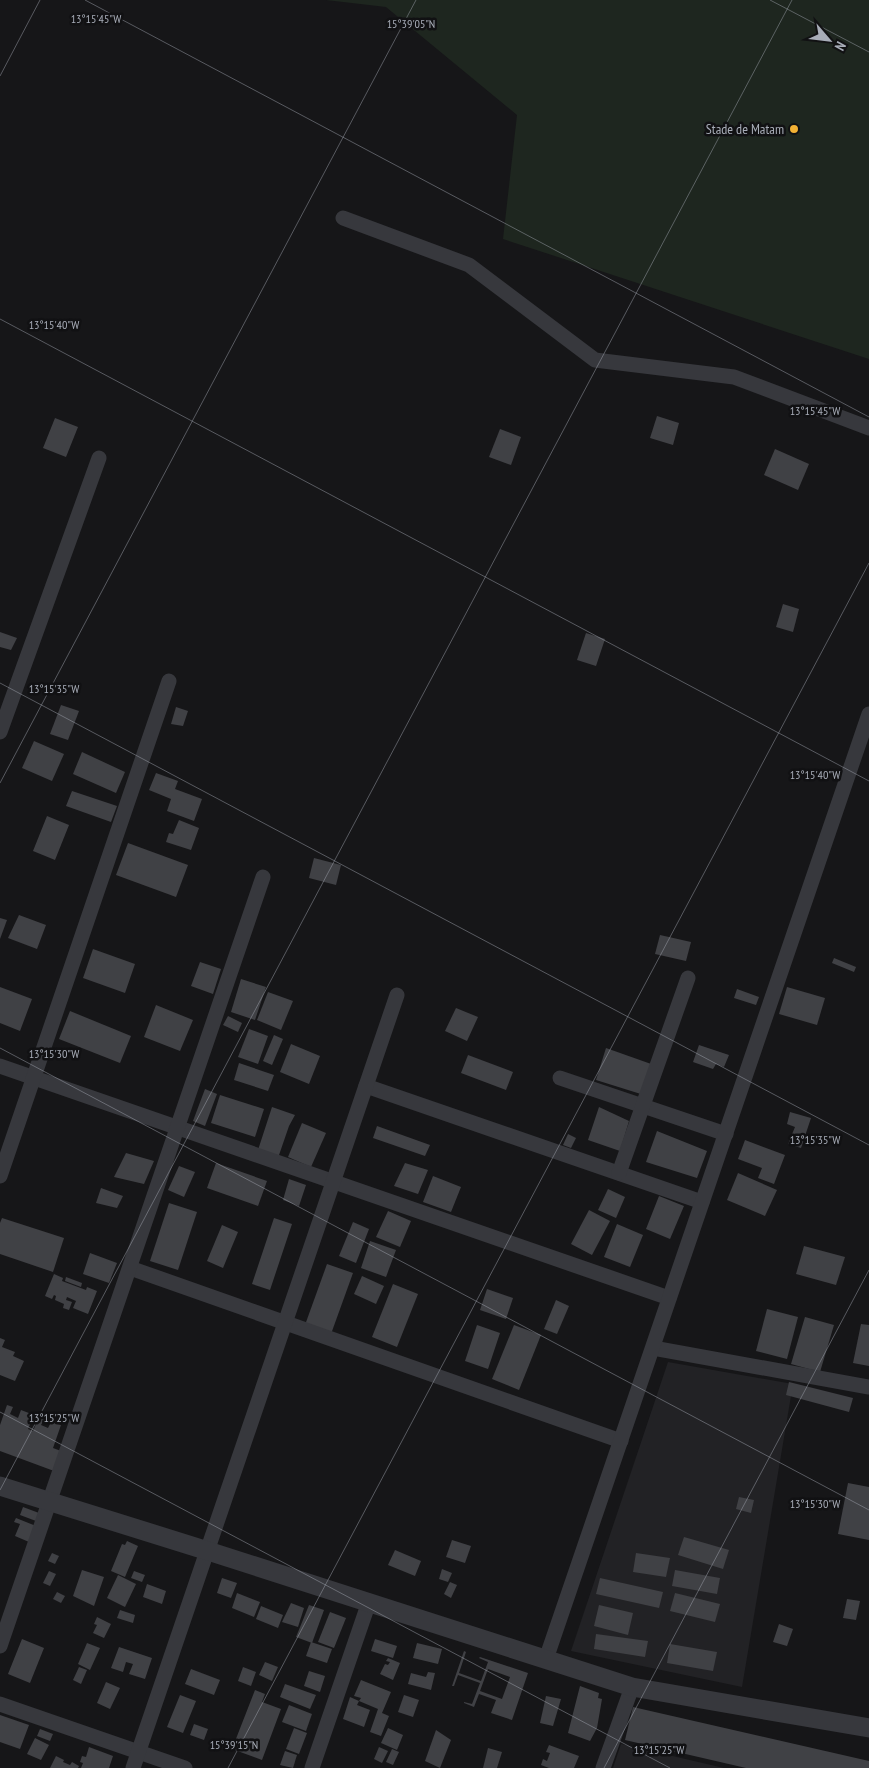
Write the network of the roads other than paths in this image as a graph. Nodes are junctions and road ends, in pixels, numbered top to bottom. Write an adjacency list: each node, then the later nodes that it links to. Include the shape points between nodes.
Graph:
1 (343, 218): 2 (street, via 468,265 595,360 734,377)
2 (869, 428)
3 (99, 458): 6 (street)
4 (169, 681): 11 (street)
5 (869, 714): 16 (street)
6 (0, 732)
7 (263, 877): 15 (street)
8 (688, 978): 14 (street)
9 (397, 995): 13 (street)
10 (0, 1066): 11 (street)
11 (34, 1078): 15 (street); 18 (street)
12 (560, 1078): 14 (street)
13 (366, 1086): 17 (street); 19 (street)
14 (642, 1106): 16 (street); 17 (street)
15 (178, 1128): 19 (street); 21 (street)
16 (726, 1134): 20 (street)
17 (619, 1173): 20 (street)
18 (0, 1176)
19 (334, 1182): 22 (street); 23 (street)
20 (702, 1202): 22 (street)
21 (130, 1268): 23 (street); 28 (street)
22 (670, 1298): 24 (street)
23 (286, 1322): 26 (street); 29 (street)
24 (652, 1348): 25 (street); 26 (street)
25 (869, 1387)
26 (621, 1441): 32 (street)
27 (0, 1486): 28 (street)
28 (50, 1501): 29 (street); 31 (street)
29 (208, 1550): 30 (street); 36 (street)
30 (369, 1602): 32 (street); 39 (street)
31 (0, 1646)
32 (546, 1659): 33 (street)
33 (632, 1687): 35 (street); 40 (street)
34 (0, 1704): 36 (street)
35 (869, 1728)
36 (139, 1752): 37 (street); 38 (street)
37 (134, 1768)
38 (185, 1768)
39 (312, 1768)
40 (603, 1768)

